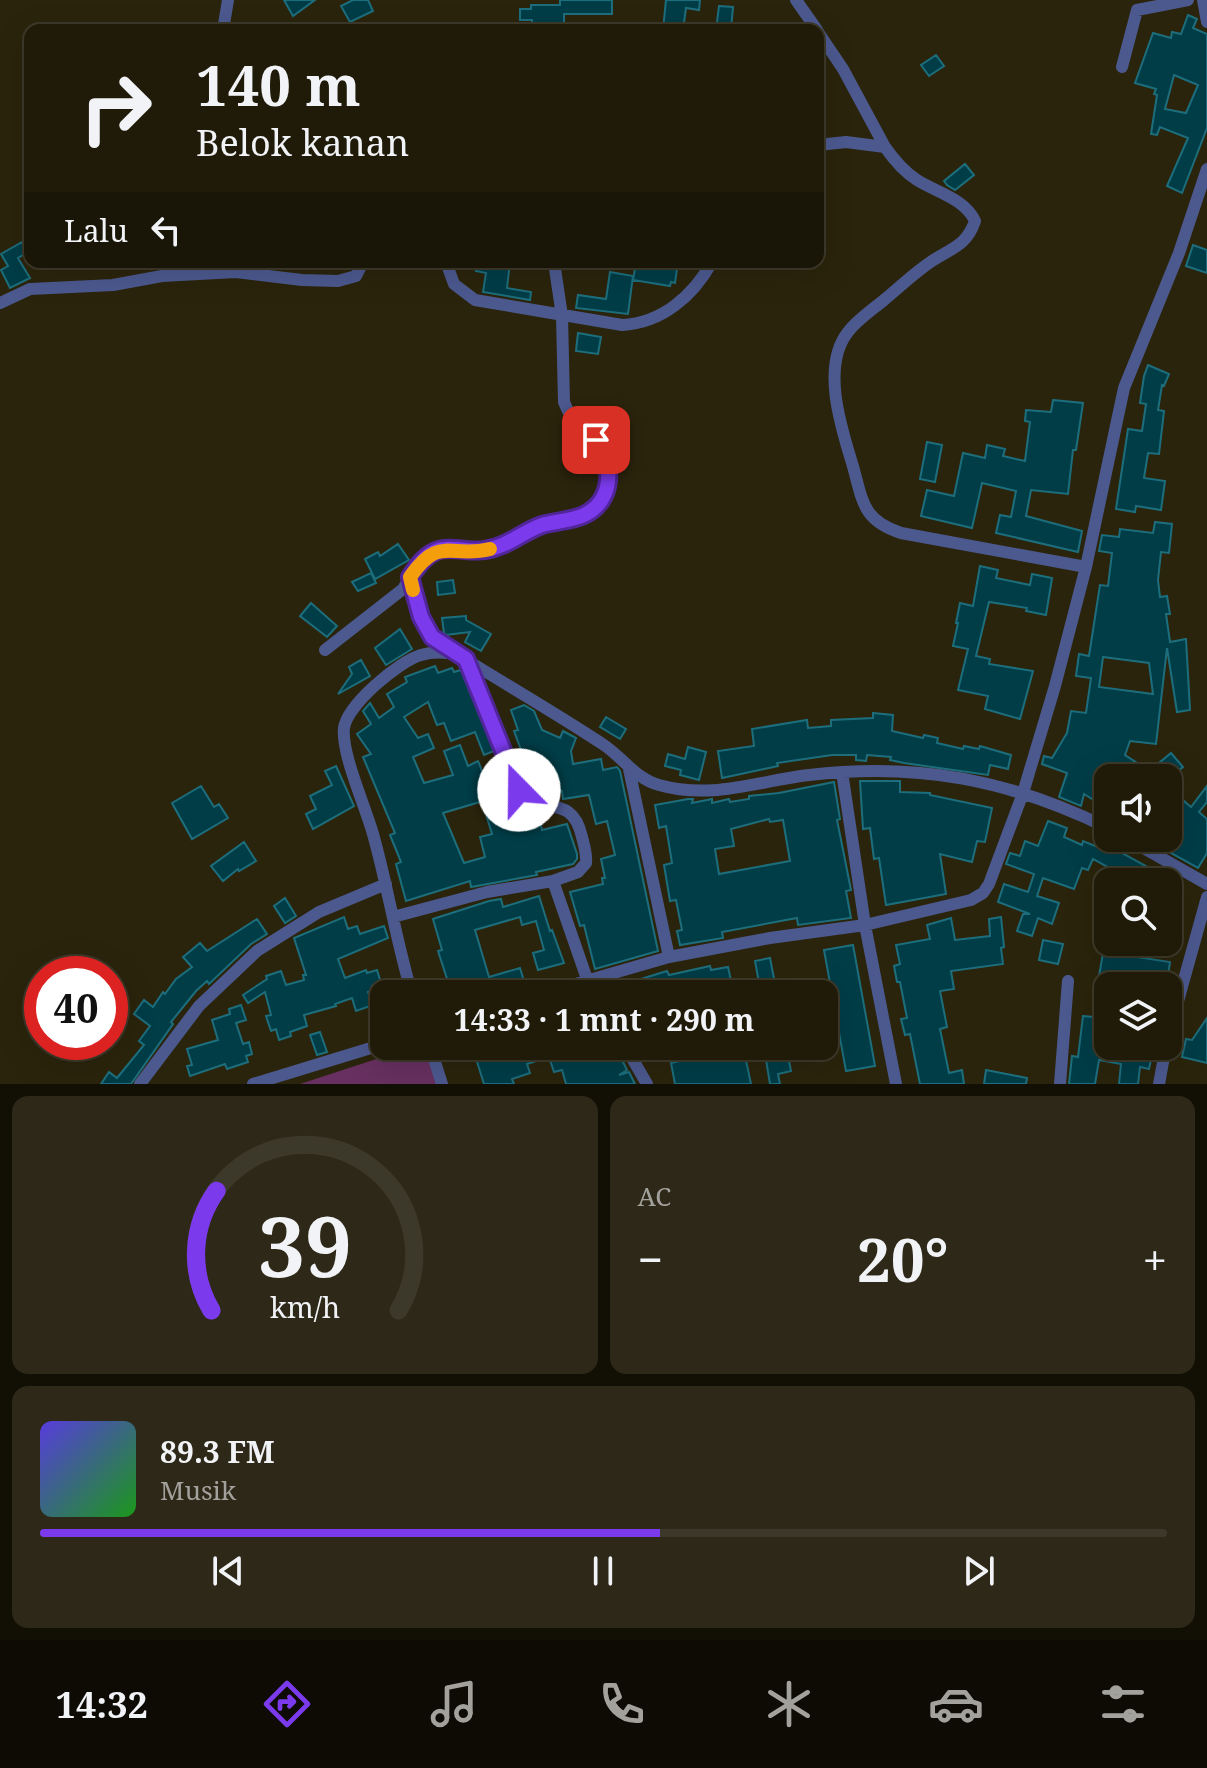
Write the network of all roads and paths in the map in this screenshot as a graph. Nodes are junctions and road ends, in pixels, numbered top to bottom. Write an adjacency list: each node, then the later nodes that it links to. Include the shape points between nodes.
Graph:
1 (228, 0): 6 (street)
2 (796, 0): 7 (street)
3 (1188, 0): 9 (street, via 1137,10)
4 (1203, 0): 5 (street)
5 (1207, 22)
6 (224, 24)
7 (812, 24)
8 (824, 42): 11 (street)
9 (1122, 67)
10 (824, 144): 11 (street)
11 (885, 147): 20 (street, via 916,179 965,205 975,221 968,238 929,263 846,334 837,356 836,388 864,503 880,527)
12 (1207, 169): 20 (street, via 1124,388)
13 (190, 268): 14 (street, via 338,281 356,276); 18 (street, via 113,285 30,289)
14 (360, 268)
15 (448, 268): 19 (street, via 454,284 475,300)
16 (555, 268): 19 (street)
17 (708, 268): 19 (street, via 686,298 637,324)
18 (0, 303)
19 (562, 316): 21 (street, via 564,402 607,455 609,475 601,502 583,515 541,526 484,551 437,550)
20 (1086, 567): 26 (street)
21 (410, 577): 22 (street, via 403,589); 23 (street, via 432,637)
22 (325, 650)
23 (462, 656): 24 (street, via 601,742); 29 (street, via 519,790 530,800 564,808 578,821 586,863 578,872); 30 (street, via 418,655 375,686 346,719 344,738)
24 (629, 769): 25 (street, via 657,785 711,791); 35 (street)
25 (842, 772): 26 (street, via 950,775); 34 (street)
26 (1023, 793): 27 (street); 34 (street, via 983,893)
27 (1094, 822)
28 (1151, 852): 31 (street)
29 (553, 881): 33 (street); 36 (street)
30 (386, 884): 33 (street); 45 (street, via 319,912 257,951 199,1006)
31 (1207, 884)
32 (1207, 897): 40 (street)
33 (393, 917): 37 (street)
34 (865, 925): 35 (street); 49 (street)
35 (669, 957): 36 (street)
36 (587, 979): 38 (street)
37 (409, 980)
38 (584, 980)
39 (1068, 981): 50 (street)
40 (1182, 987)
41 (370, 1048): 46 (street)
42 (434, 1060): 47 (street)
43 (633, 1060): 48 (street)
44 (1163, 1060): 51 (street)
45 (140, 1084)
46 (253, 1084)
47 (442, 1084)
48 (647, 1084)
49 (896, 1084)
50 (1060, 1084)
51 (1159, 1084)

